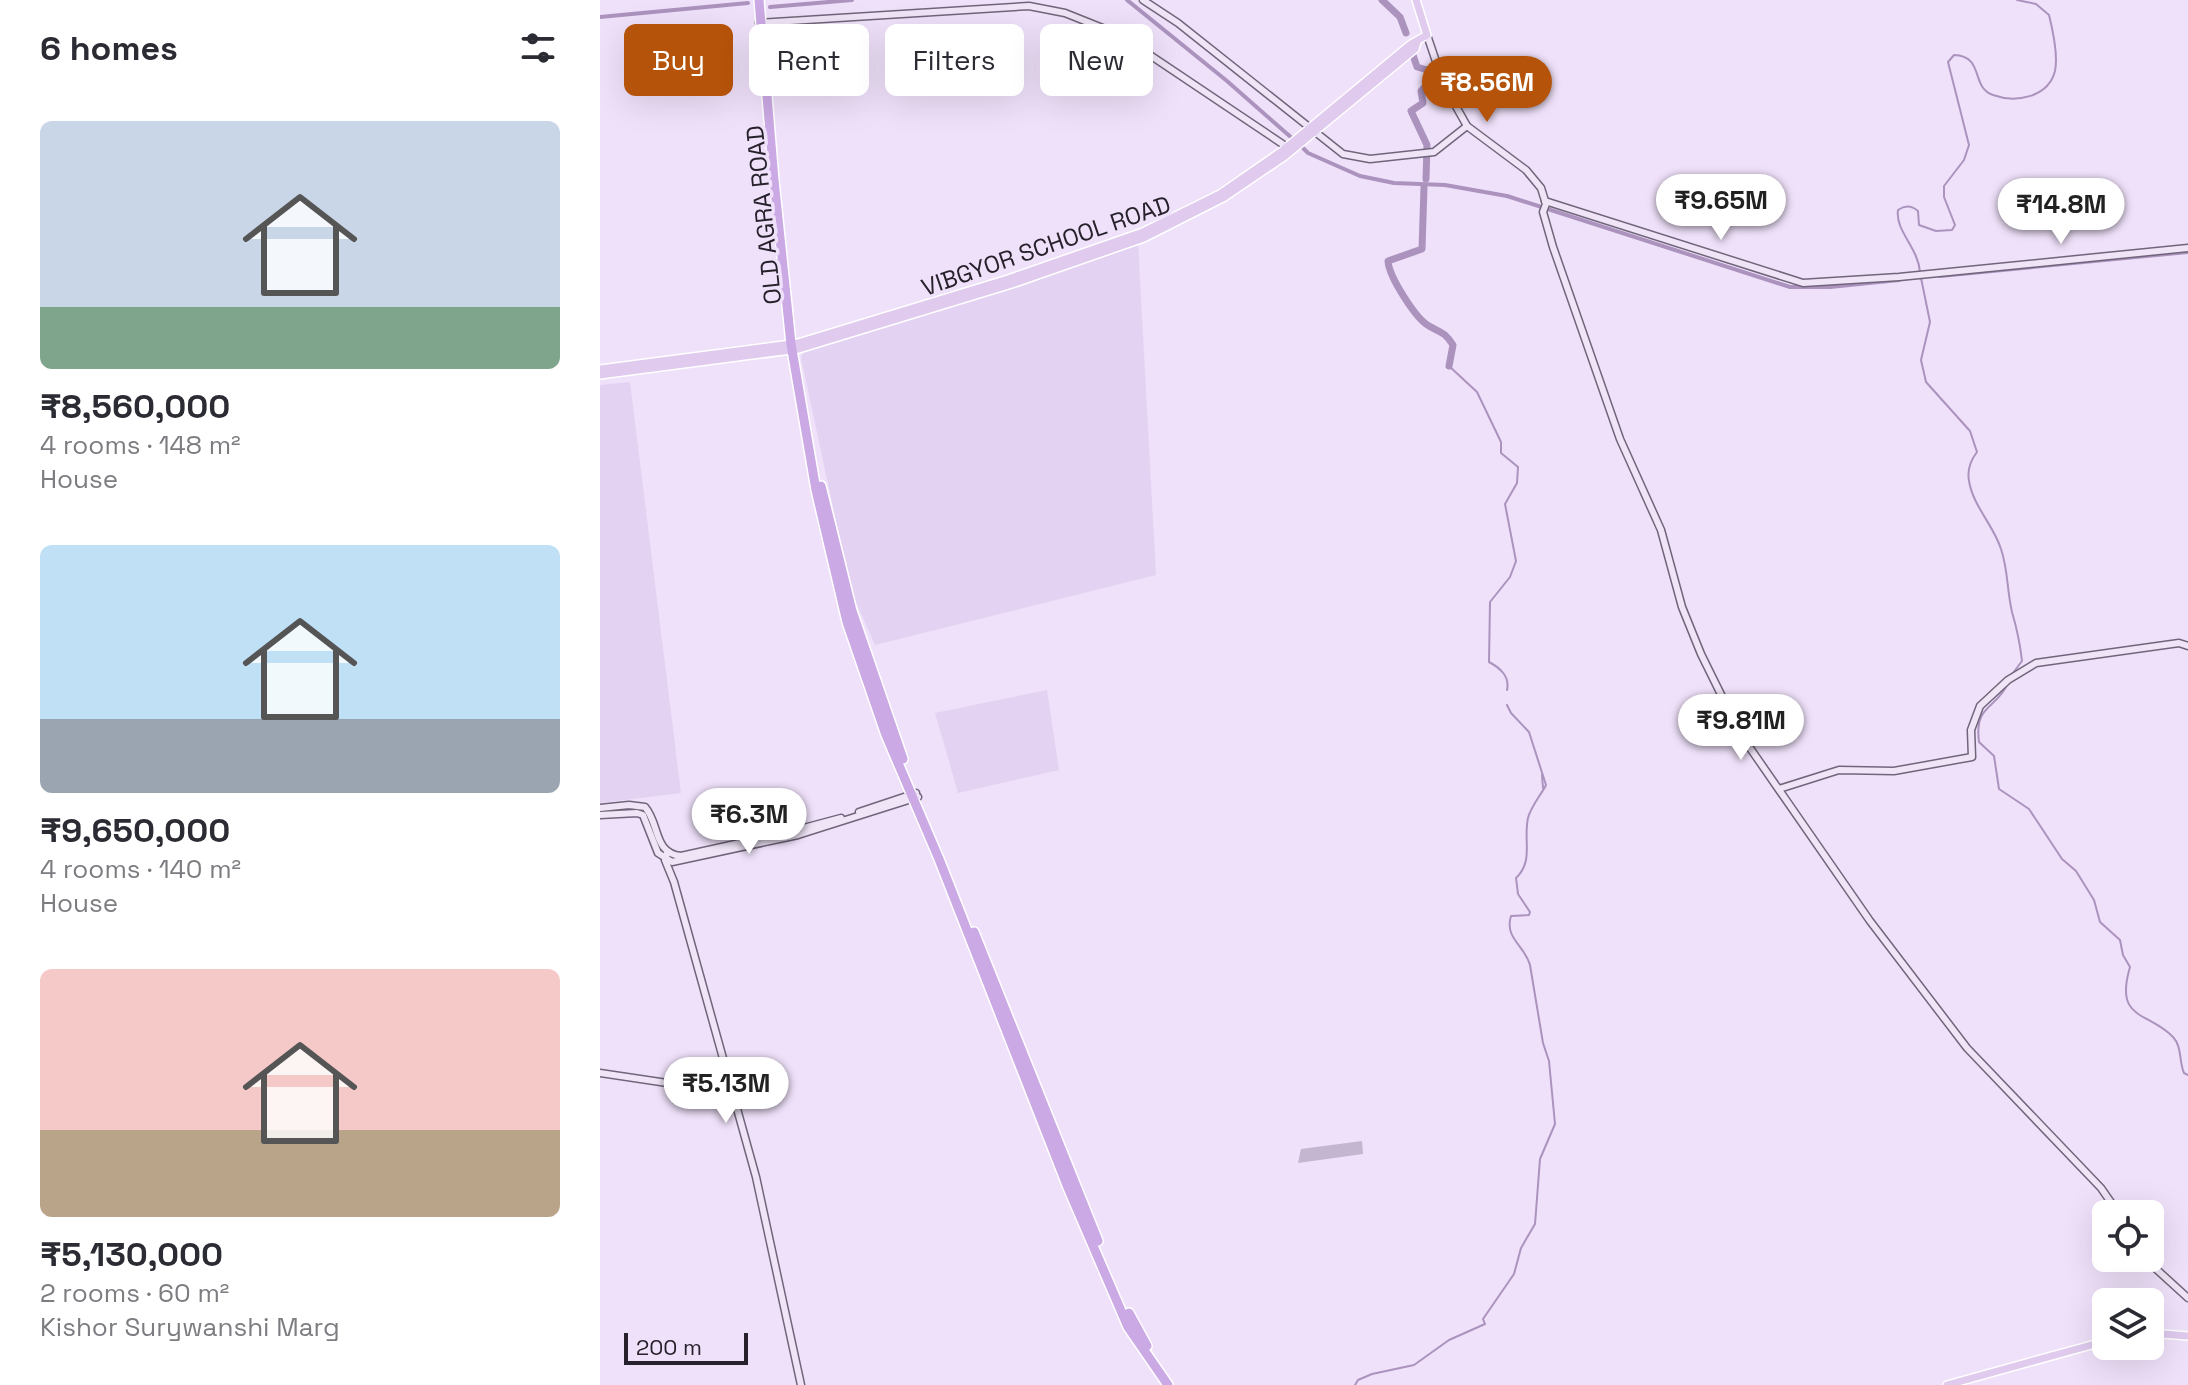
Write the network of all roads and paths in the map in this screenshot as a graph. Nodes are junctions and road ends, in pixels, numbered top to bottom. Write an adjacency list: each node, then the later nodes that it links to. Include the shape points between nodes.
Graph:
1 (759, 0): 4 (highway)
2 (1143, 0): 7 (street)
3 (1416, 0): 5 (main road)
4 (760, 20): 8 (street, via 1029,6 1065,13 1120,35); 11 (highway)
5 (1427, 35): 6 (street, via 1444,85); 7 (main road, VIBGYOR SCHOOL ROAD)
6 (1467, 126): 7 (street, via 1434,152 1370,159 1352,157); 9 (street, via 1526,170 1538,183)
7 (1309, 132): 8 (main road, VIBGYOR SCHOOL ROAD)
8 (1292, 145): 11 (main road, VIBGYOR SCHOOL ROAD, via 1203,206 1143,232 980,291)
9 (1545, 206): 10 (street, via 1803,283); 15 (street, via 1553,247 1618,435 1661,530 1691,631 1741,735)
10 (2188, 248)
11 (795, 346): 12 (main road, VIBGYOR SCHOOL ROAD); 13 (main road, VIBGYOR SCHOOL ROAD); 16 (highway, via 845,586); 16 (highway, via 816,490 847,622 886,735)
12 (600, 369)
13 (600, 375)
14 (2188, 646): 15 (street, via 2036,663 1984,700 1971,730 1972,757 1894,771 1839,770)
15 (1779, 789): 22 (street, via 1967,1048)
16 (914, 796): 19 (street, via 798,835 683,862); 29 (highway, via 1127,1311)
17 (600, 808): 19 (street, via 645,807)
18 (600, 815): 19 (street, via 643,815 656,851)
19 (666, 856): 21 (street)
20 (600, 1073): 21 (street)
21 (734, 1093): 28 (street)
22 (2109, 1200)
23 (2159, 1272): 24 (street)
24 (2188, 1298)
25 (2164, 1334): 26 (main road)
26 (2188, 1336)
27 (2092, 1345): 30 (main road)
28 (801, 1385)
29 (1171, 1385)
30 (1947, 1385)

